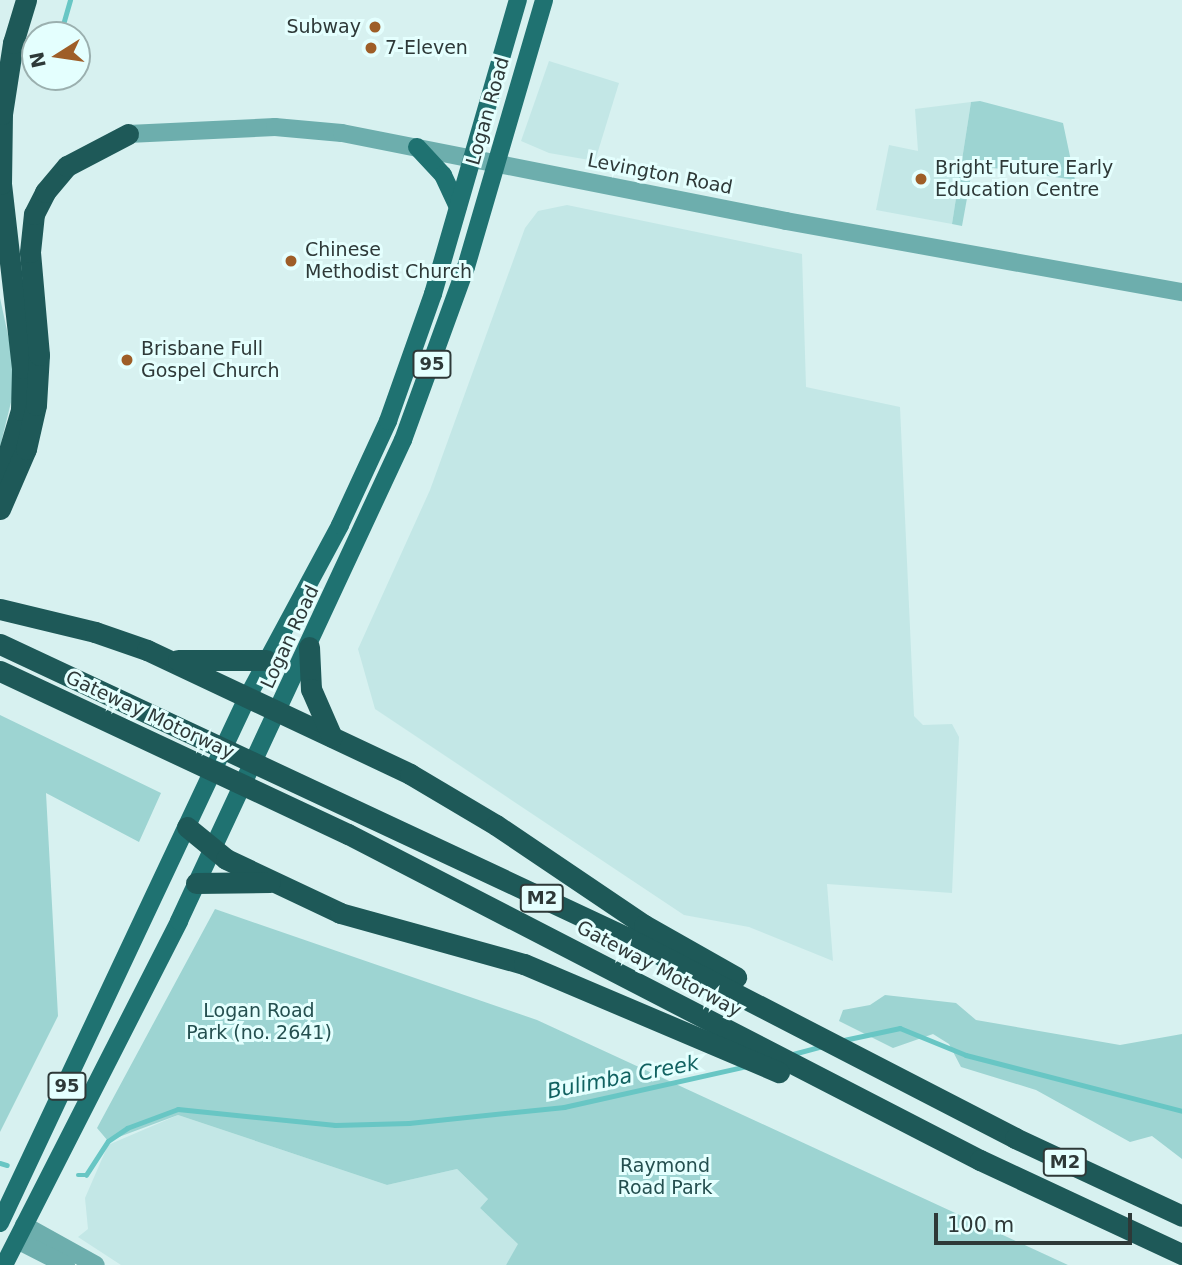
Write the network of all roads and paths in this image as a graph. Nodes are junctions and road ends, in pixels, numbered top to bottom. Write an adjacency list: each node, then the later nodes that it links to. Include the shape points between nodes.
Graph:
1 (26, 0): 10 (highway, via 13,43 2,114 2,195 22,368 21,410)
2 (518, 0): 6 (main road, Logan Road / 95)
3 (544, 0): 7 (main road, Logan Road / 95)
4 (128, 134): 5 (street, Levington Road, via 295,128); 11 (highway, via 67,166 34,214 30,252 39,355 36,405 26,449)
5 (417, 147): 6 (street, Levington Road); 8 (main road, via 443,175)
6 (471, 158): 7 (street, Levington Road); 8 (main road, Logan Road / 95)
7 (496, 163): 9 (street, Levington Road); 14 (main road, Logan Road / 95, via 466,267 417,405)
8 (458, 206): 15 (main road, Logan Road / 95, via 388,421 340,525)
9 (1182, 292)
10 (0, 481)
11 (0, 509)
12 (0, 609): 16 (highway, via 95,632)
13 (0, 644): 25 (highway, Gateway Motorway / M2)
14 (309, 646): 19 (main road, Logan Road / 95); 20 (highway, via 311,689)
15 (266, 660): 16 (highway); 18 (main road, Logan Road / 95)
16 (172, 662): 18 (highway)
17 (0, 671): 26 (highway, Gateway Motorway / M2, via 429,874)
18 (247, 698): 19 (highway); 21 (main road, Logan Road / 95)
19 (277, 712): 20 (highway); 22 (main road, Logan Road / 95)
20 (332, 737): 25 (highway, via 435,788 653,930)
21 (187, 827): 22 (highway); 29 (main road, Logan Road / 95)
22 (212, 849): 23 (highway); 24 (main road, Logan Road / 95)
23 (272, 881): 24 (highway); 26 (highway, via 370,924 524,964)
24 (196, 883): 27 (main road, Logan Road / 95)
25 (804, 1021): 28 (highway, Gateway Motorway / M2, via 872,1063 1014,1138)
26 (751, 1051): 32 (highway, Gateway Motorway / M2, via 810,1074)
27 (40, 1195): 30 (main road, Logan Road / 95); 31 (street)
28 (1182, 1216)
29 (1, 1223): 30 (main road)
30 (20, 1233): 31 (street); 33 (main road, Logan Road / 95); 34 (street)
31 (46, 1235): 35 (street)
32 (1182, 1254)
33 (4, 1265)
34 (66, 1265)
35 (96, 1265)

